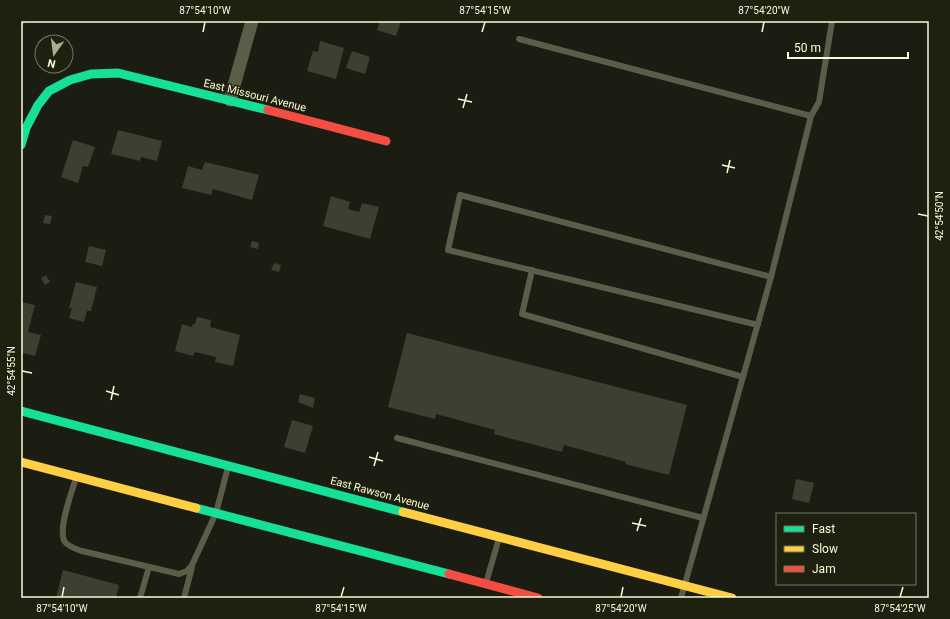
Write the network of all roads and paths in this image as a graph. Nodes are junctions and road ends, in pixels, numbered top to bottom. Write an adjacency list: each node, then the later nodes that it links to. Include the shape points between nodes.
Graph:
1 (252, 21): 4 (street)
2 (832, 21): 5 (lane, via 819,102)
3 (519, 39): 5 (lane)
4 (230, 100): 6 (main road, East Missouri Avenue); 7 (main road, East Missouri Avenue, via 118,73 91,74 70,80 49,91 26,128)
5 (811, 116): 9 (lane)
6 (386, 141)
7 (21, 145)
8 (532, 270): 9 (lane, via 448,250 460,195); 10 (lane); 11 (lane, via 522,314)
9 (772, 277): 10 (lane)
10 (758, 325): 11 (lane)
11 (743, 377): 18 (lane)
12 (21, 411): 15 (main road, East Rawson Avenue)
13 (397, 438): 18 (lane)
14 (21, 462): 16 (main road)
15 (228, 466): 17 (lane); 19 (main road, East Rawson Avenue)
16 (76, 476): 17 (main road); 21 (lane, via 62,528 65,542 82,552)
17 (216, 513): 20 (lane); 22 (main road)
18 (703, 518): 23 (lane)
19 (499, 536): 22 (lane); 23 (main road, East Rawson Avenue)
20 (192, 565): 21 (lane, via 187,571 179,574); 25 (lane)
21 (149, 567): 24 (lane)
22 (486, 584): 26 (main road)
23 (684, 585): 27 (lane); 28 (main road, East Rawson Avenue)
24 (140, 598)
25 (184, 598)
26 (538, 598)
27 (681, 598)
28 (732, 598)

